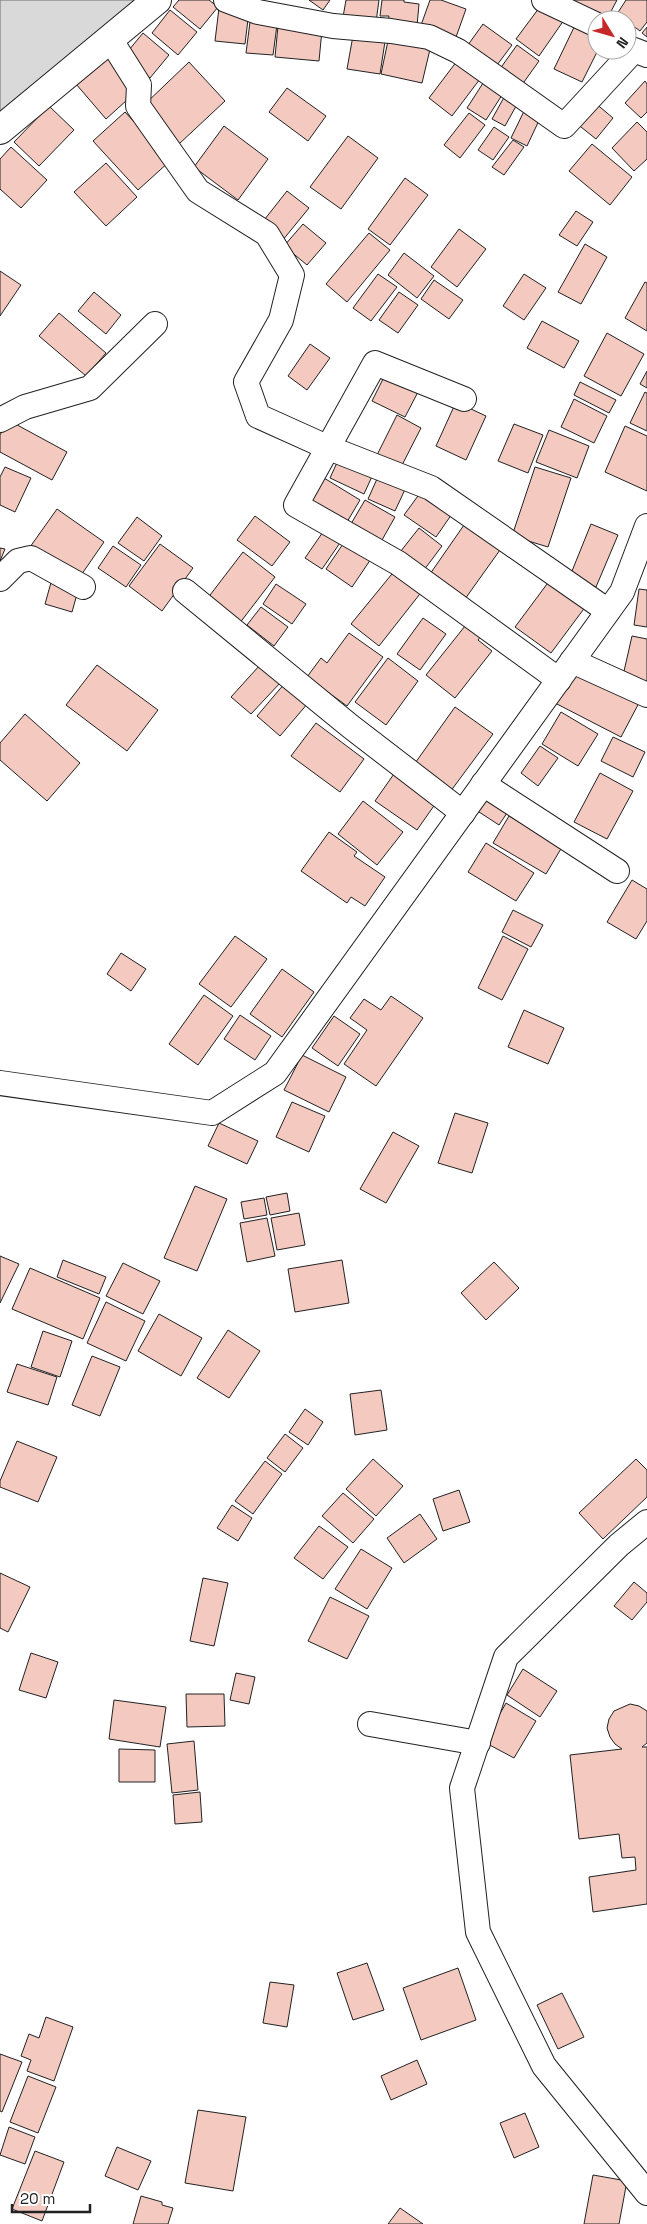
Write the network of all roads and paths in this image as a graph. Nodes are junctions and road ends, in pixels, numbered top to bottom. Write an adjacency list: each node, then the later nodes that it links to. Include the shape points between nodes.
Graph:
1 (157, 0): 5 (street)
2 (226, 0): 6 (street, via 258,12 309,22 428,37 458,51 564,126)
3 (544, 0): 4 (street)
4 (587, 20)
5 (110, 39): 7 (street); 11 (street, via 139,85 138,106 198,191 267,234 292,275 281,320 246,382 258,416)
6 (617, 60)
7 (0, 130)
8 (155, 324): 10 (street, via 90,388 25,407)
9 (464, 400): 11 (street, via 375,363)
10 (0, 420)
11 (329, 448): 17 (street, via 431,488); 18 (street, via 296,505 398,563)
12 (647, 526): 13 (street)
13 (639, 571): 17 (street)
14 (0, 579): 15 (street, via 18,561 31,558)
15 (83, 586)
16 (185, 590): 21 (street, via 350,726)
17 (608, 611): 18 (street)
18 (565, 670): 19 (street); 20 (street)
19 (647, 695)
20 (483, 784): 21 (street); 22 (street)
21 (463, 813): 23 (street, via 275,1073 212,1112)
22 (617, 871)
23 (0, 1083)
24 (647, 1522): 26 (street, via 619,1545 506,1657)
25 (370, 1724): 26 (street)
26 (478, 1743): 27 (street, via 462,1788 478,1932 544,2066)
27 (647, 2193)

